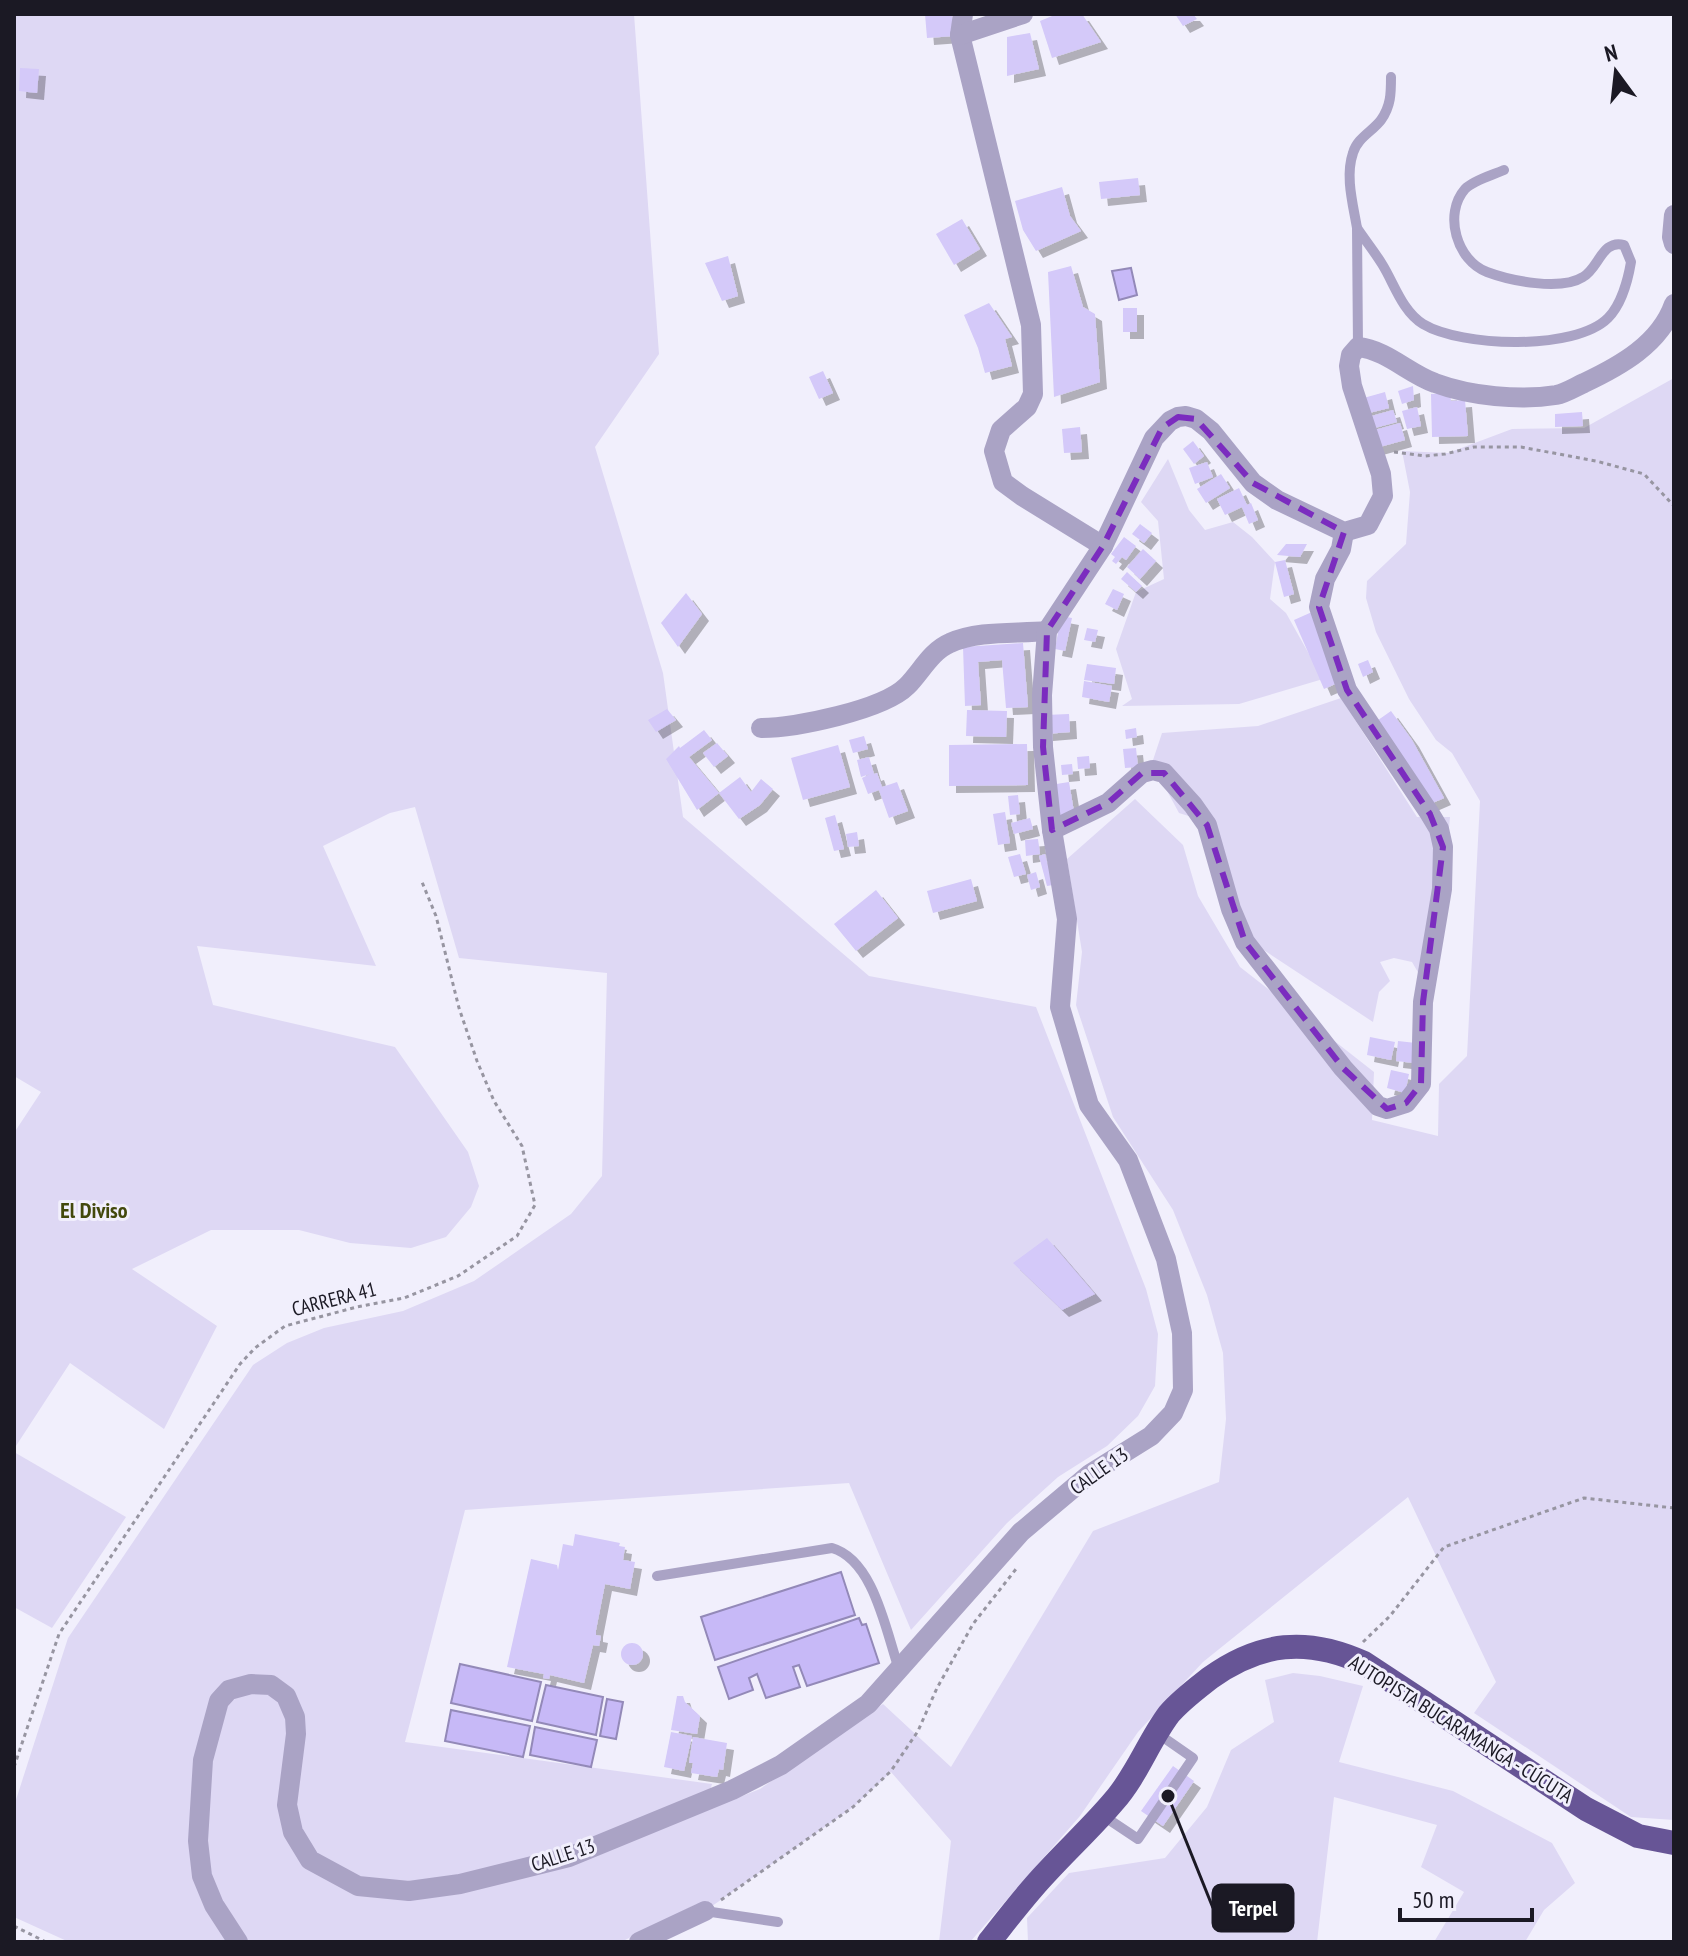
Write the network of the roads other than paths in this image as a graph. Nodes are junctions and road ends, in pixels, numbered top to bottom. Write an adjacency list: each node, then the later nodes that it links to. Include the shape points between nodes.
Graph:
1 (963, 14): 3 (street)
2 (1023, 14): 3 (street)
3 (960, 35): 12 (street, via 1031,325 1033,394 1027,407 1001,430 994,451 1003,482)
4 (1391, 77): 7 (lane, via 1391,100 1381,120 1353,151 1349,180)
5 (1504, 170): 7 (lane, via 1467,187 1456,203 1454,225 1465,258 1484,272 1564,285 1585,276 1605,249 1624,245 1631,262 1628,276 1610,317 1595,328 1528,342 1454,336 1421,323)
6 (1674, 215): 8 (street)
7 (1357, 228): 10 (lane)
8 (1674, 244)
9 (1674, 304): 10 (street, via 1640,352 1560,394 1524,398 1435,383)
10 (1358, 347): 11 (street, via 1349,366 1352,386 1381,474 1383,496 1368,525)
11 (1344, 532): 12 (street, via 1253,483 1211,431 1186,416 1170,421 1154,438); 15 (street, via 1319,607 1347,690 1430,814 1443,847 1442,889 1423,1002 1421,1084 1412,1098 1400,1106 1378,1106 1245,942 1207,825 1164,773 1142,773 1108,803)
12 (1103, 546): 13 (street)
13 (1047, 631): 14 (street, via 966,637 946,645 908,686 882,702 784,728); 15 (street, via 1043,747)
14 (761, 728)
15 (1052, 830): 17 (street, CALLE 13, via 1067,919 1060,1007 1089,1105 1128,1160 1166,1259 1182,1333 1183,1390 1173,1413 1151,1436 1090,1474 1021,1532)
16 (657, 1576): 17 (lane, via 832,1548 842,1551 868,1578)
17 (899, 1670): 23 (street, CALLE 13, via 868,1704 781,1765 732,1790 569,1857 409,1891 358,1886 310,1860 293,1832 287,1805 295,1717 286,1696 271,1685 238,1686 219,1701 210,1729 199,1790 198,1841 202,1876)
18 (1157, 1733): 19 (highway, AUTOPISTA BUCARAMANGA - CÚCUTA, via 1125,1788); 19 (lane, via 1193,1758 1188,1766 1138,1839); 20 (highway, AUTOPISTA BUCARAMANGA - CÚCUTA, via 1183,1700 1247,1655 1306,1646 1364,1663 1586,1809 1638,1836)
19 (1102, 1815): 25 (highway, AUTOPISTA BUCARAMANGA - CÚCUTA, via 1045,1873)
20 (1674, 1843)
21 (705, 1911): 22 (lane); 24 (street)
22 (778, 1922)
23 (238, 1942)
24 (639, 1942)
25 (989, 1942)

